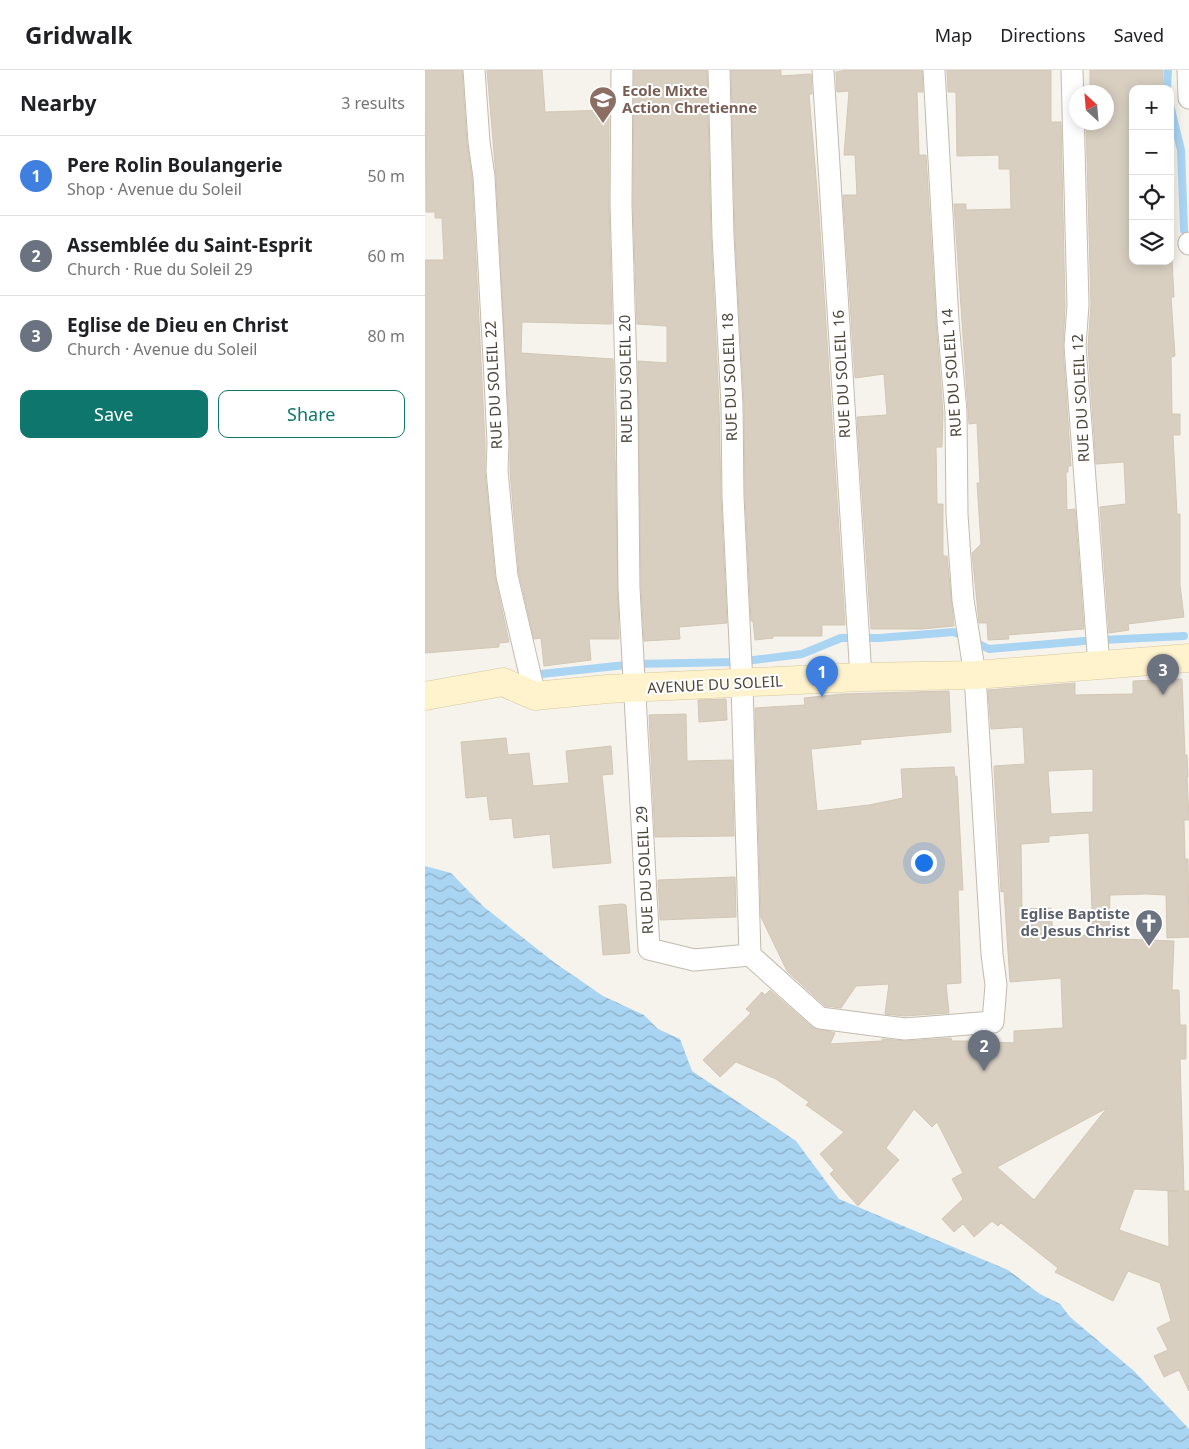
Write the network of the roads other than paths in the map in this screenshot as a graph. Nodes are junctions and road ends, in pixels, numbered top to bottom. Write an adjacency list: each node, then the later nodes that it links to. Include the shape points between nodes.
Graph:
1 (474, 70): 16 (street, RUE DU SOLEIL 22, via 494,359 497,471 505,557)
2 (622, 70): 14 (street, RUE DU SOLEIL 20, via 621,204 629,588)
3 (719, 70): 13 (street, RUE DU SOLEIL 18)
4 (823, 70): 12 (street, RUE DU SOLEIL 16)
5 (934, 70): 11 (street, RUE DU SOLEIL 14, via 958,450 955,482 963,600)
6 (1072, 70): 10 (street, RUE DU SOLEIL 12, via 1078,305 1075,346)
7 (1187, 70): 8 (street)
8 (1189, 98)
9 (1189, 658): 10 (street, AVENUE DU SOLEIL)
10 (1099, 665): 11 (street, AVENUE DU SOLEIL)
11 (975, 675): 12 (street, AVENUE DU SOLEIL); 17 (street, RUE DU SOLEIL 14, via 996,985 993,1022 905,1029 819,1018)
12 (861, 677): 13 (street, AVENUE DU SOLEIL)
13 (742, 684): 14 (street, AVENUE DU SOLEIL); 17 (street)
14 (636, 688): 16 (street, AVENUE DU SOLEIL); 17 (street, RUE DU SOLEIL 29, via 649,949 694,960)
15 (425, 696): 16 (street, AVENUE DU SOLEIL, via 503,682)
16 (535, 696)
17 (750, 955)

